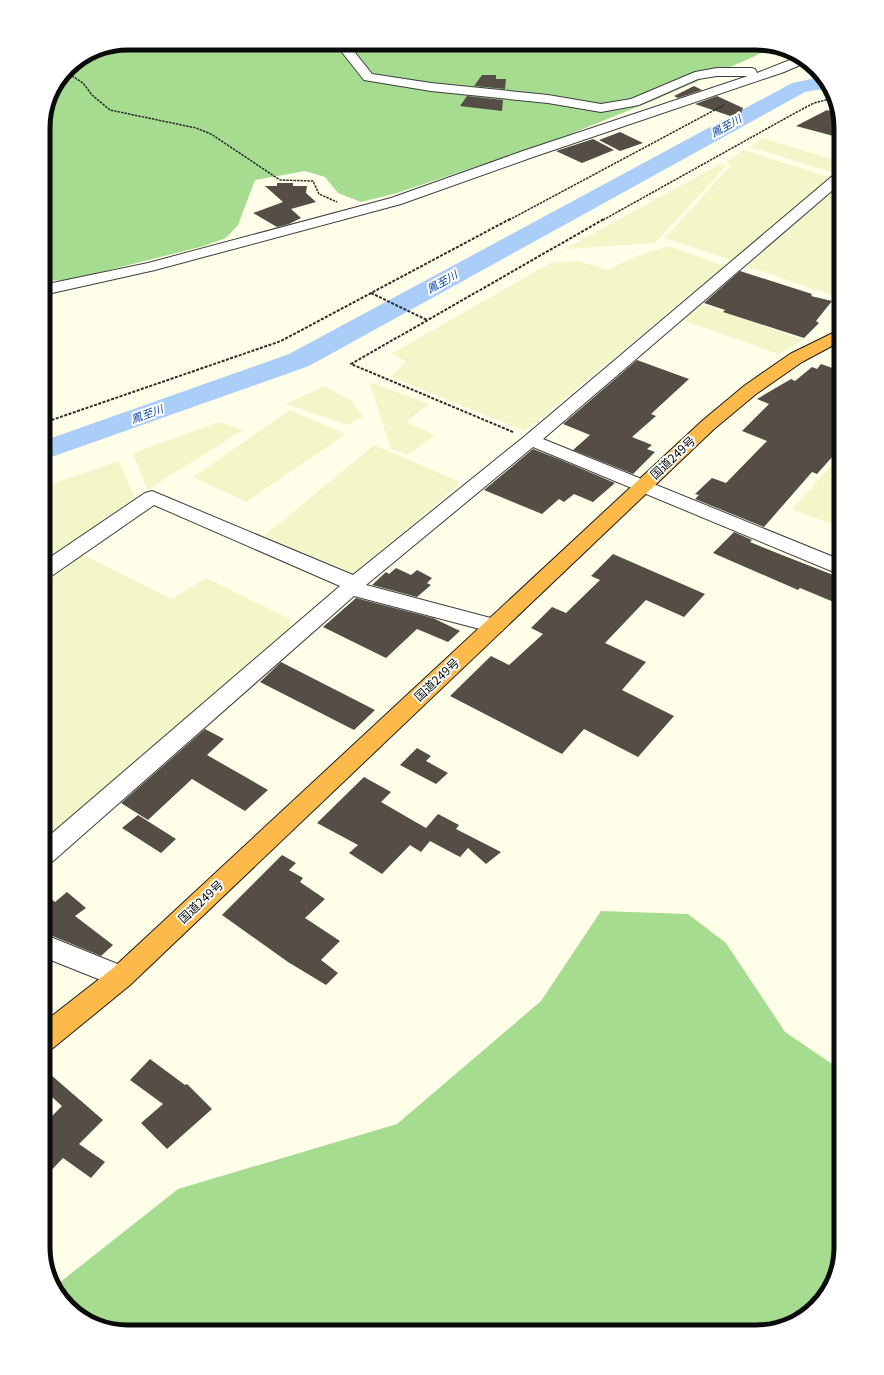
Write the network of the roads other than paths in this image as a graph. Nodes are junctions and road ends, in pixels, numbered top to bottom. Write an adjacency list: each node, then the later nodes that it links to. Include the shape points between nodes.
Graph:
1 (347, 50): 3 (street, via 368,77 431,87 511,94 601,108 648,98 695,76 717,72)
2 (797, 62): 3 (street)
3 (775, 71): 4 (street); 6 (street, via 410,196 150,267)
4 (809, 71)
5 (834, 182): 8 (street)
6 (50, 288)
7 (834, 338): 9 (highway, 国道249号, via 796,358 750,390)
8 (531, 440): 9 (street); 12 (street)
9 (643, 486): 10 (street); 13 (highway, 国道249号)
10 (834, 565)
11 (50, 567): 12 (street, via 152,497)
12 (353, 586): 13 (street); 14 (street)
13 (495, 626): 16 (highway, 国道249号)
14 (50, 849)
15 (50, 948): 16 (street)
16 (121, 976): 17 (highway, 国道249号)
17 (50, 1032)

